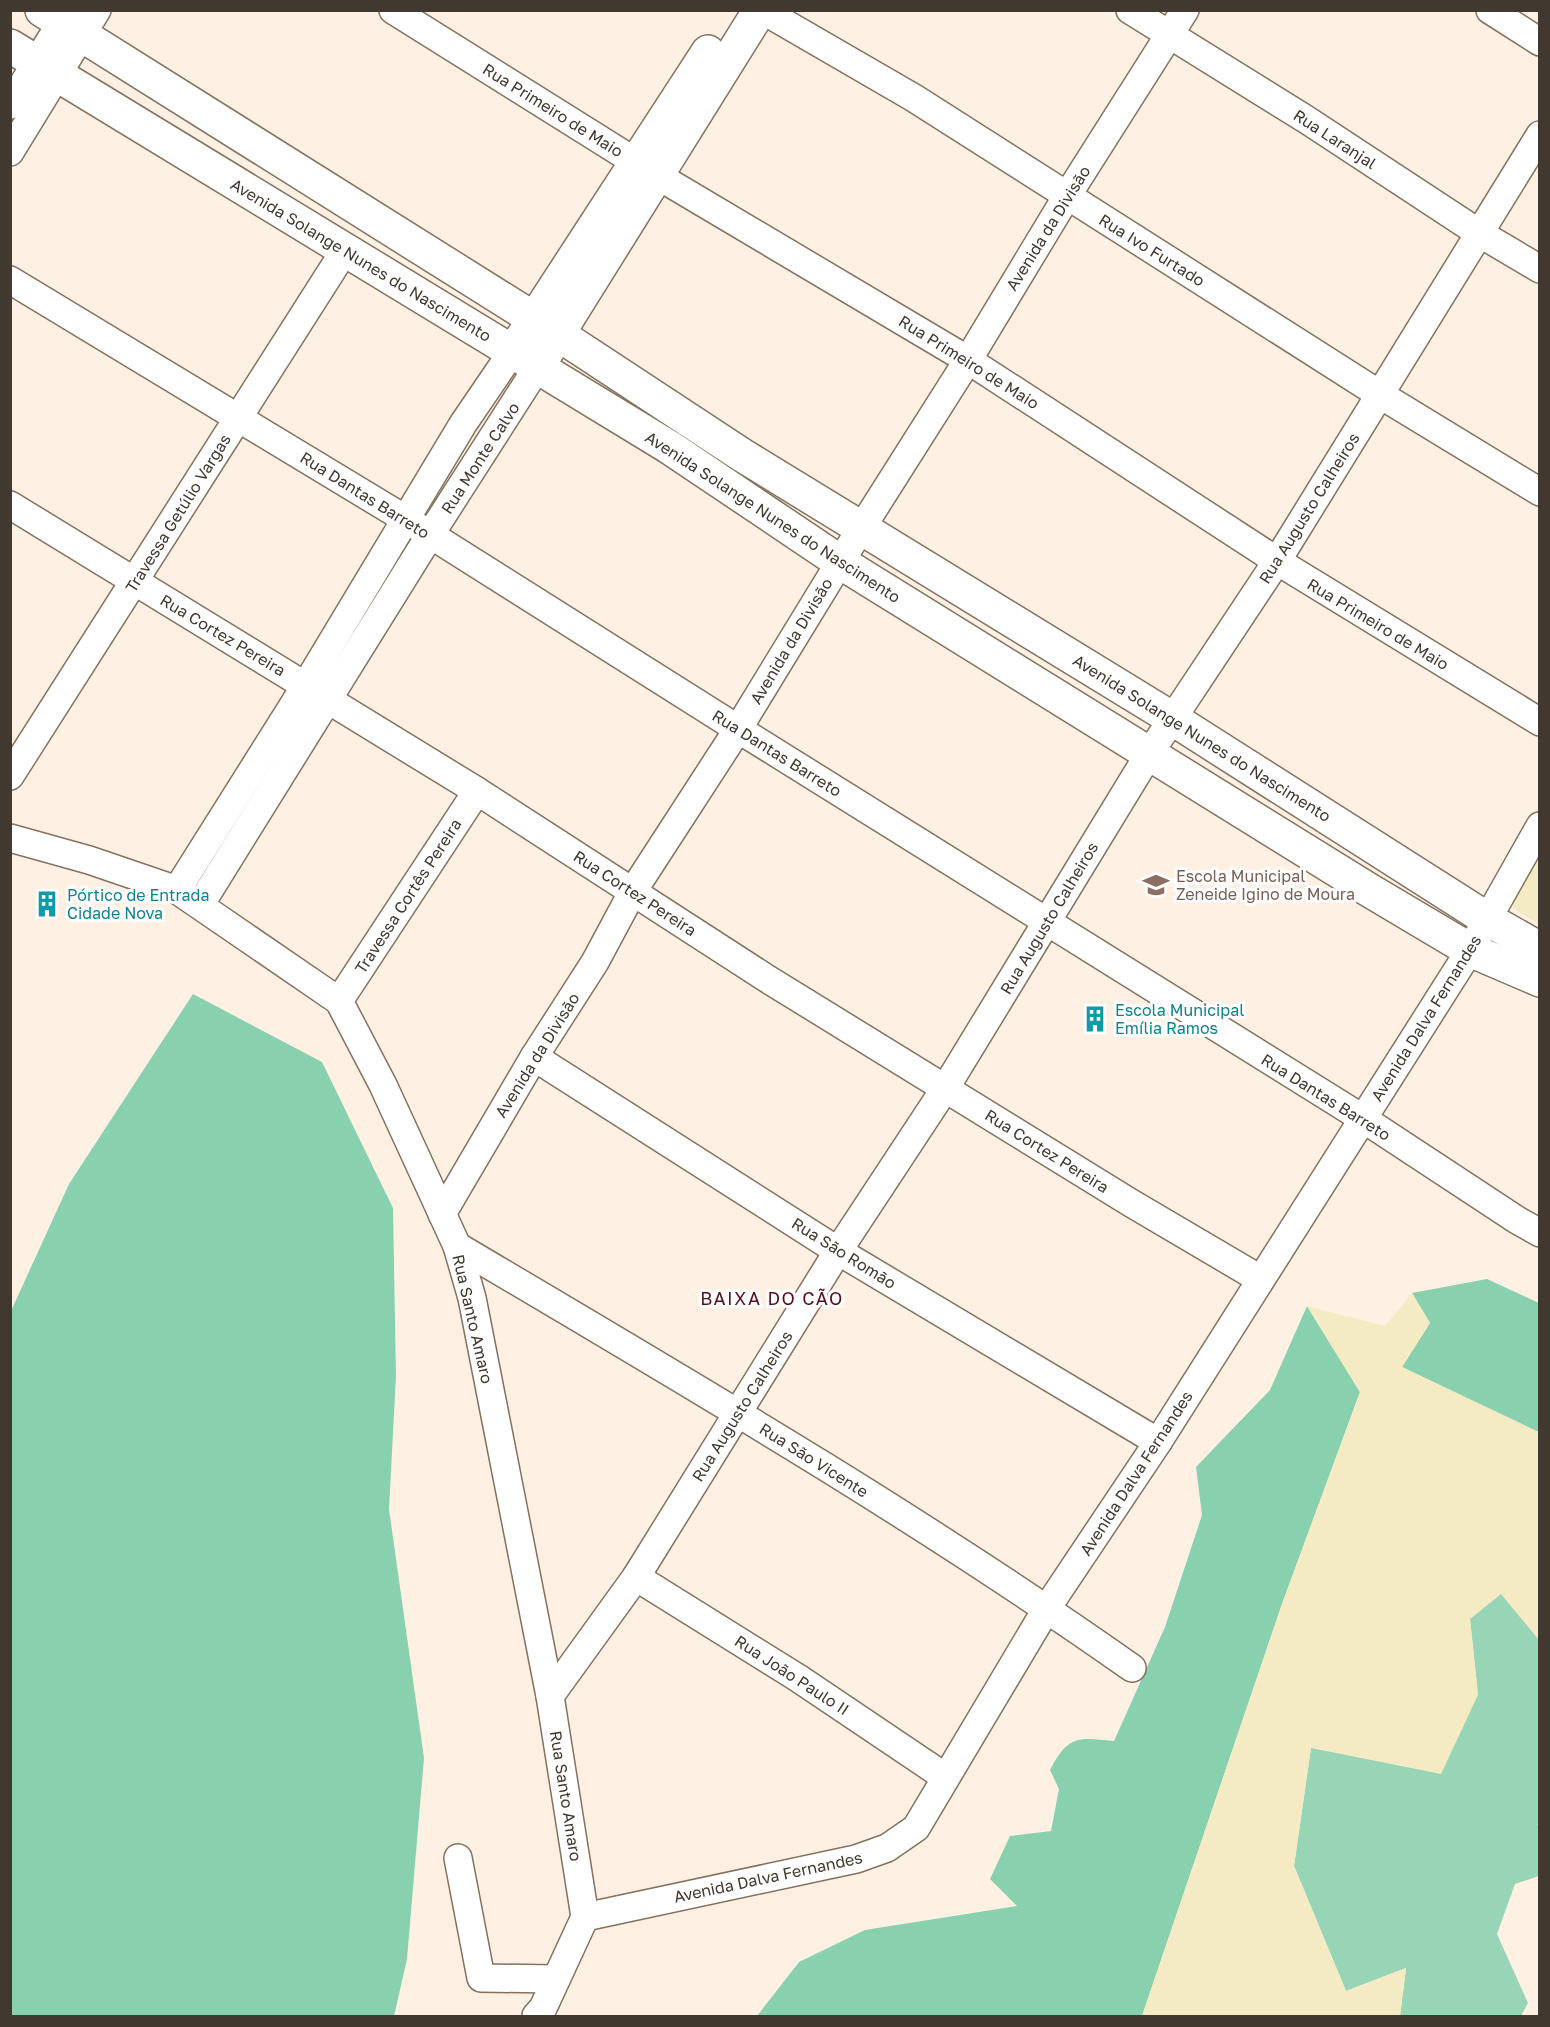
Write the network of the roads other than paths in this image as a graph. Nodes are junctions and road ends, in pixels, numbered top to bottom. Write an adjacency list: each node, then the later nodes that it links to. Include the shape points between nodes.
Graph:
1 (393, 10): 14 (street, Rua Primeiro de Maio)
2 (736, 10): 14 (main road, Rua Monte Calvo)
3 (761, 10): 14 (main road, Rua Monte Calvo); 15 (street, Rua Ivo Furtado, via 914,98)
4 (1130, 10): 8 (street, Rua Laranjal)
5 (1185, 10): 8 (street, Avenida da Divisão)
6 (1490, 10): 9 (street)
7 (70, 18): 10 (street); 20 (main road, Avenida Solange Nunes do Nascimento)
8 (1169, 36): 15 (street, Avenida da Divisão); 16 (street, Rua Laranjal, via 1307,120)
9 (1539, 42)
10 (34, 62): 11 (street); 13 (street); 17 (main road, Avenida Solange Nunes do Nascimento)
11 (10, 105)
12 (1539, 135): 16 (street, Rua Augusto Calheiros)
13 (10, 152)
14 (647, 169): 20 (main road, Rua Monte Calvo); 22 (street, Rua Primeiro de Maio)
15 (1067, 196): 22 (street, Avenida da Divisão); 23 (street, Rua Ivo Furtado)
16 (1479, 233): 18 (street, Rua Laranjal); 23 (street, Rua Augusto Calheiros)
17 (345, 250): 21 (main road, Avenida Solange Nunes do Nascimento); 24 (street, Travessa Getúlio Vargas)
18 (1539, 269)
19 (10, 280): 24 (street, Rua Dantas Barreto)
20 (546, 327): 21 (main road, Rua Monte Calvo); 28 (main road, Avenida Solange Nunes do Nascimento)
21 (525, 360): 27 (street, Rua Monte Calvo, via 463,424); 29 (street, Rua Monte Calvo); 31 (main road, Avenida Solange Nunes do Nascimento, via 669,447)
22 (968, 360): 28 (street, Avenida da Divisão); 30 (street, Rua Primeiro de Maio)
23 (1379, 394): 25 (street, Rua Ivo Furtado); 30 (street, Rua Augusto Calheiros)
24 (238, 416): 27 (street, Rua Dantas Barreto); 32 (street, Travessa Getúlio Vargas)
25 (1539, 492)
26 (10, 506): 32 (street, Rua Cortez Pereira)
27 (407, 520): 29 (street, Rua Dantas Barreto); 33 (street, Rua Monte Calvo)
28 (862, 527): 31 (street, Avenida da Divisão); 34 (main road, Avenida Solange Nunes do Nascimento)
29 (430, 535): 33 (street, Rua Monte Calvo); 36 (street, Rua Dantas Barreto)
30 (1277, 561): 34 (street, Rua Augusto Calheiros); 35 (street, Rua Primeiro de Maio)
31 (840, 562): 36 (street, Avenida da Divisão); 38 (main road, Avenida Solange Nunes do Nascimento)
32 (135, 582): 33 (street, Rua Cortez Pereira); 37 (street, Travessa Getúlio Vargas)
33 (317, 692): 40 (street, Rua Cortez Pereira); 43 (street, Rua Monte Calvo); 45 (street, Rua Monte Calvo)
34 (1173, 718): 38 (street, Rua Augusto Calheiros); 46 (main road, Avenida Solange Nunes do Nascimento)
35 (1539, 722)
36 (738, 729): 44 (street, Avenida da Divisão); 47 (street, Rua Dantas Barreto)
37 (21, 737): 39 (street, Travessa Getúlio Vargas)
38 (1149, 754): 47 (street, Rua Augusto Calheiros); 49 (main road, Avenida Solange Nunes do Nascimento)
39 (10, 776)
40 (477, 791): 44 (street, Rua Cortez Pereira); 51 (street, Travessa Cortês Pereira)
41 (1539, 826): 46 (street, Avenida Dalva Fernandes)
42 (10, 838): 43 (street, Rua Santo Amaro)
43 (177, 890): 45 (street, Rua Santo Amaro)
44 (633, 891): 52 (street, Avenida da Divisão, via 595,962); 53 (street, Rua Cortez Pereira, via 766,978)
45 (200, 905): 51 (street, Rua Santo Amaro)
46 (1487, 919): 48 (main road, Avenida Solange Nunes do Nascimento); 49 (street, Avenida Dalva Fernandes)
47 (1046, 922): 53 (street, Rua Augusto Calheiros); 54 (street, Rua Dantas Barreto)
48 (1539, 949)
49 (1470, 950): 50 (main road, Avenida Solange Nunes do Nascimento); 54 (street, Avenida Dalva Fernandes)
50 (1539, 980)
51 (339, 1001): 55 (street, Rua Santo Amaro, via 383,1085)
52 (534, 1057): 55 (street, Avenida da Divisão); 58 (street, Rua São Romão)
53 (946, 1087): 58 (street, Rua Augusto Calheiros); 59 (street, Rua Cortez Pereira)
54 (1362, 1118): 56 (street, Rua Dantas Barreto); 59 (street, Avenida Dalva Fernandes)
55 (442, 1214): 57 (street, Rua Santo Amaro)
56 (1539, 1233)
57 (457, 1246): 60 (street, Rua São Vicente); 65 (street, Rua Santo Amaro, via 472,1298)
58 (838, 1251): 60 (street, Rua Augusto Calheiros); 61 (street, Rua São Romão)
59 (1260, 1279): 61 (street, Avenida Dalva Fernandes)
60 (738, 1413): 62 (street, Rua Augusto Calheiros); 63 (street, Rua São Vicente)
61 (1158, 1442): 63 (street, Avenida Dalva Fernandes)
62 (636, 1577): 65 (street, Rua Augusto Calheiros); 66 (street, Rua João Paulo II, via 798,1678)
63 (1047, 1608): 64 (street, Rua São Vicente); 66 (street, Avenida Dalva Fernandes)
64 (1132, 1668)
65 (550, 1696): 68 (street, Rua Santo Amaro)
66 (945, 1777): 68 (street, Avenida Dalva Fernandes, via 916,1828 874,1854)
67 (458, 1858): 69 (street, via 481,1978)
68 (585, 1917): 69 (street)
69 (556, 1979): 70 (street)
70 (536, 2016)

